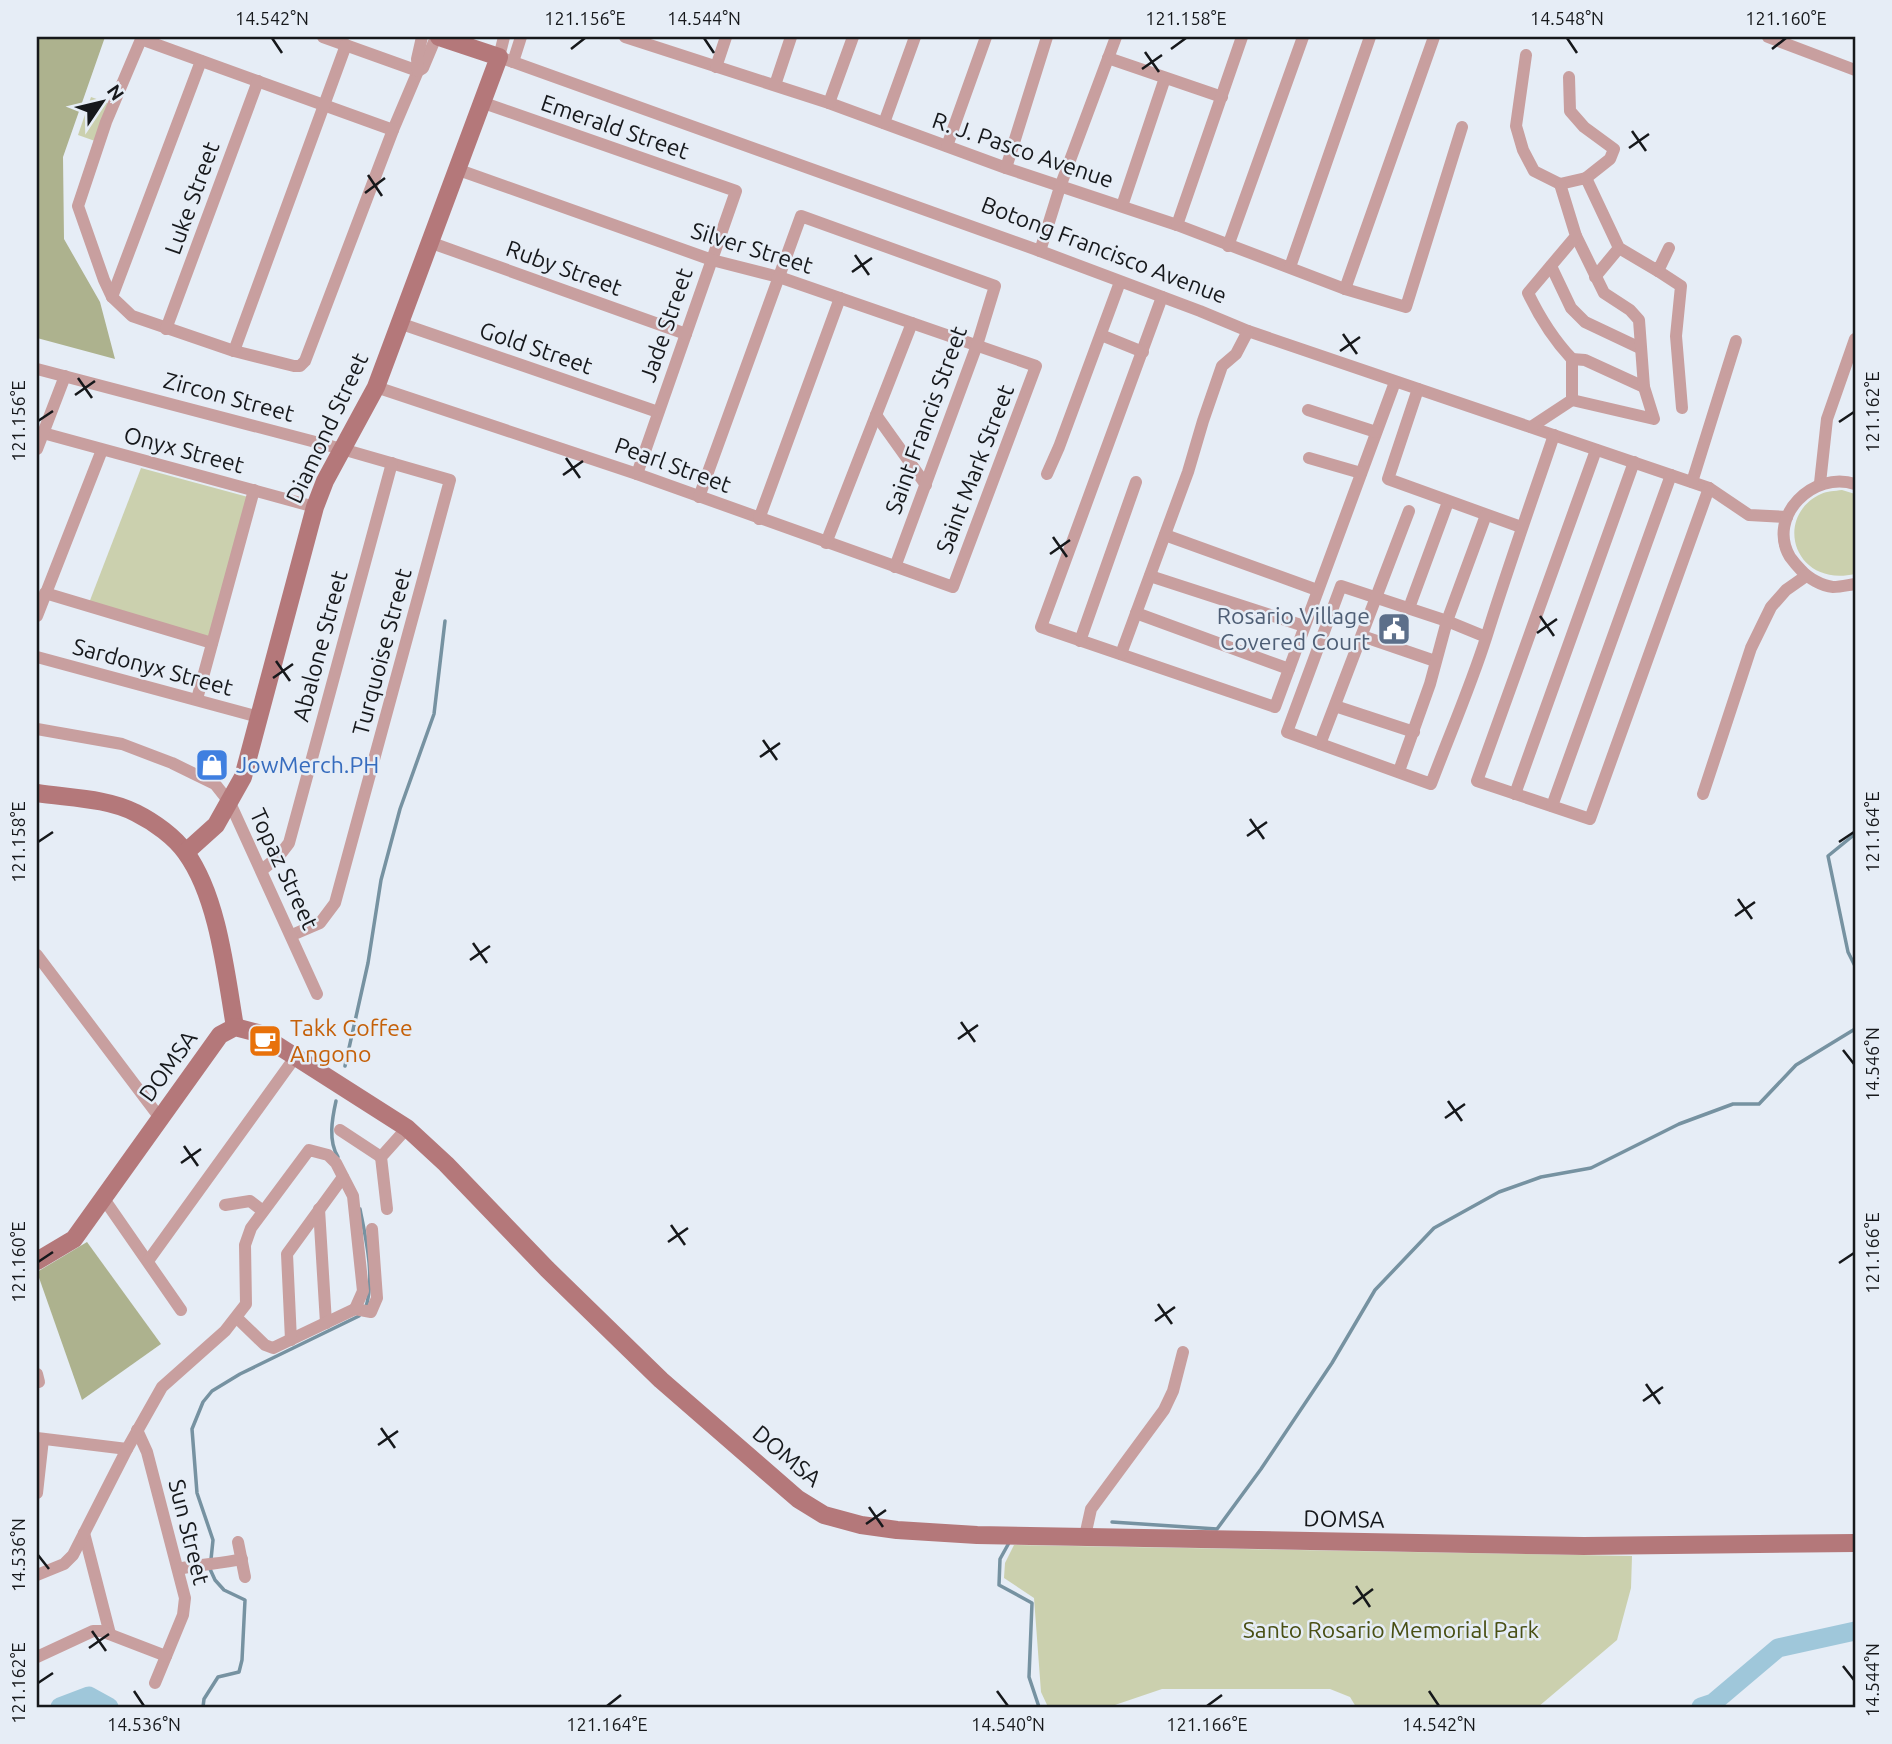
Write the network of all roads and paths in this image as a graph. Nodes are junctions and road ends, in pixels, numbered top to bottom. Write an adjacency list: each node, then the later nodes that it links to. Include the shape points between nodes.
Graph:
1 (323, 37): 22 (street)
2 (422, 37): 29 (street)
3 (438, 37): 26 (main road, Botong Francisco Avenue); 29 (street)
4 (504, 37): 26 (street)
5 (521, 37): 26 (street)
6 (625, 37): 23 (street, R. J. Pasco Avenue)
7 (665, 37): 23 (street)
8 (726, 37): 28 (street)
9 (791, 37): 34 (street)
10 (853, 37): 37 (street)
11 (915, 37): 39 (street)
12 (986, 37): 42 (street)
13 (1047, 37): 44 (street)
14 (1116, 37): 25 (street)
15 (1242, 37): 35 (street)
16 (1303, 37): 53 (street)
17 (1370, 37): 59 (street)
18 (1434, 37): 64 (street)
19 (1768, 37): 21 (street)
20 (141, 38): 27 (street); 65 (street, via 78,206)
21 (1796, 42): 30 (street)
22 (346, 45): 29 (street); 38 (street)
23 (660, 50): 28 (street, R. J. Pasco Avenue)
24 (1526, 55): 46 (street, via 1516,126 1534,171)
25 (1108, 58): 32 (street); 47 (street)
26 (506, 59): 36 (main road, Diamond Street); 56 (street, Botong Francisco Avenue)
27 (201, 61): 33 (street); 65 (street)
28 (716, 67): 34 (street, R. J. Pasco Avenue)
29 (418, 71): 41 (street)
30 (1855, 71)
31 (1569, 77): 45 (street, via 1570,110 1614,149 1610,159)
32 (1165, 78): 35 (street); 49 (street)
33 (258, 81): 38 (street); 70 (street, Luke Street)
34 (775, 85): 37 (street, R. J. Pasco Avenue)
35 (1222, 97): 50 (street)
36 (481, 102): 43 (main road, Diamond Street); 48 (street, Emerald Street)
37 (830, 103): 39 (street, R. J. Pasco Avenue)
38 (326, 105): 41 (street); 78 (street)
39 (884, 123): 42 (street, R. J. Pasco Avenue)
40 (1462, 127): 64 (street, R. J. Pasco Avenue, via 1405,307)
41 (393, 130): 78 (street, via 305,361 300,366)
42 (947, 146): 44 (street, R. J. Pasco Avenue)
43 (456, 169): 52 (main road, Diamond Street); 57 (street, Silver Street)
44 (1006, 169): 47 (street, R. J. Pasco Avenue)
45 (1586, 178): 46 (street); 54 (street)
46 (1560, 184): 51 (street)
47 (1060, 187): 49 (street, R. J. Pasco Avenue); 56 (street)
48 (736, 191): 57 (street, Jade Street)
49 (1122, 206): 50 (street, R. J. Pasco Avenue)
50 (1177, 225): 53 (street, R. J. Pasco Avenue)
51 (1576, 236): 58 (street); 62 (street)
52 (429, 242): 68 (main road, Diamond Street); 72 (street, Ruby Street)
53 (1228, 246): 59 (street, R. J. Pasco Avenue)
54 (1619, 248): 60 (street); 62 (street)
55 (1669, 248): 60 (street)
56 (1040, 251): 63 (street, Botong Francisco Avenue)
57 (712, 260): 61 (street, Silver Street); 72 (street, Jade Street)
58 (1551, 266): 77 (street, via 1572,309 1585,322); 80 (street, via 1528,293 1542,322)
59 (1290, 267): 64 (street, R. J. Pasco Avenue)
60 (1658, 271): 89 (street, via 1681,286 1676,336)
61 (779, 277): 67 (street, Silver Street); 76 (street, Saint Francis Street, via 801,216 996,286); 116 (street)
62 (1595, 277): 77 (street, via 1604,293 1639,320)
63 (1120, 282): 66 (street, Botong Francisco Avenue); 73 (street)
64 (1345, 289)
65 (112, 297): 70 (street, via 132,316)
66 (1162, 297): 71 (street, Botong Francisco Avenue); 79 (street)
67 (840, 298): 69 (street, Silver Street); 122 (street)
68 (399, 323): 85 (main road, Diamond Street); 91 (street, Gold Street)
69 (912, 323): 76 (street, Silver Street); 92 (street)
70 (166, 329): 78 (street)
71 (1248, 331): 84 (street, Botong Francisco Avenue); 124 (street, via 1236,354 1222,366)
72 (686, 334): 91 (street, Jade Street)
73 (1101, 335): 79 (street); 106 (street)
74 (1855, 339): 111 (street, via 1827,419)
75 (1737, 341): 110 (street)
76 (977, 345): 81 (street, Silver Street); 113 (street, Saint Francis Street)
77 (1640, 348): 86 (street)
78 (234, 351)
79 (1143, 352): 141 (street, via 1041,627)
80 (1572, 359): 86 (street, via 1585,360); 88 (street)
81 (1036, 366): 130 (street, Saint Mark Street)
82 (37, 369): 83 (street, Zircon Street)
83 (65, 376): 95 (street); 98 (street, Zircon Street)
84 (1395, 382): 87 (street, Botong Francisco Avenue); 94 (street)
85 (376, 387): 98 (main road, Diamond Street); 105 (street, Pearl Street)
86 (1644, 387): 88 (street, via 1654,419)
87 (1418, 389): 93 (street, Botong Francisco Avenue); 117 (street, via 1388,479)
88 (1572, 400): 93 (street)
89 (1682, 408)
90 (1308, 410): 94 (street)
91 (658, 412): 105 (street, Jade Street)
92 (876, 415): 113 (street); 125 (street)
93 (1531, 428): 96 (street, Botong Francisco Avenue)
94 (1376, 432): 104 (street)
95 (43, 433): 97 (street); 99 (street, Onyx Street)
96 (1554, 435): 100 (street, Botong Francisco Avenue); 123 (street)
97 (37, 449)
98 (342, 449): 103 (street, Zircon Street); 118 (main road, Diamond Street)
99 (102, 450): 115 (street, Onyx Street); 132 (street)
100 (1596, 450): 102 (street, Botong Francisco Avenue); 155 (street, via 1477,781)
101 (1309, 458): 104 (street)
102 (1634, 462): 107 (street, Botong Francisco Avenue); 155 (street)
103 (392, 463): 108 (street, Zircon Street); 160 (street, Abalone Street, via 289,843)
104 (1361, 473): 131 (street)
105 (637, 474): 116 (street, Pearl Street)
106 (1047, 474)
107 (1671, 475): 110 (street, Botong Francisco Avenue); 158 (street)
108 (450, 480): 161 (street, Turquoise Street, via 335,903 320,923)
109 (1136, 482): 141 (street)
110 (1692, 482): 114 (street, Botong Francisco Avenue)
111 (1820, 483): 112 (street, via 1844,480); 121 (street, via 1797,499)
112 (1855, 484)
113 (926, 485): 126 (street, Saint Francis Street)
114 (1709, 488): 121 (street, Botong Francisco Avenue, via 1749,515); 158 (street, via 1590,819)
115 (254, 490): 118 (street, Onyx Street); 142 (street)
116 (699, 497): 122 (street, Pearl Street)
117 (1448, 502): 120 (street); 134 (street)
118 (315, 507): 149 (main road, Diamond Street)
119 (1409, 512): 133 (street)
120 (1486, 515): 123 (street); 137 (street)
121 (1787, 517): 128 (street, via 1784,536 1789,555)
122 (759, 519): 125 (street, Pearl Street)
123 (1521, 527): 140 (street)
124 (1164, 535): 127 (street); 131 (street)
125 (826, 543): 126 (street, Pearl Street)
126 (895, 567): 130 (street, Pearl Street)
127 (1150, 576): 135 (street); 138 (street)
128 (1807, 576): 129 (street, via 1831,587); 156 (street, via 1771,607 1751,648)
129 (1855, 584)
130 (953, 587)
131 (1317, 590): 138 (street)
132 (45, 593): 136 (street); 142 (street)
133 (1377, 597): 134 (street); 139 (street); 152 (street, via 1341,586 1287,732)
134 (1409, 608): 137 (street)
135 (1136, 613): 143 (street); 146 (street)
136 (37, 617)
137 (1447, 621): 140 (street); 145 (street)
138 (1304, 626): 146 (street)
139 (1362, 636): 145 (street); 148 (street)
140 (1486, 637): 153 (street, via 1431,784)
141 (1080, 640): 143 (street)
142 (212, 643): 147 (street)
143 (1121, 654): 146 (street, via 1275,707)
144 (37, 657): 147 (street, Sardonyx Street)
145 (1435, 661): 151 (street)
146 (1289, 669)
147 (197, 699): 149 (street, Sardonyx Street)
148 (1335, 706): 151 (street); 152 (street)
149 (259, 717): 157 (main road, Diamond Street, via 243,777)
150 (37, 729): 157 (street, Topaz Street, via 122,744 172,762 215,784)
151 (1414, 732): 153 (street)
152 (1320, 744): 153 (street)
153 (1399, 771)
154 (37, 793): 159 (main road, via 111,804 136,813)
155 (1515, 794): 158 (street)
156 (1703, 794)
157 (230, 803): 159 (main road, Diamond Street, via 216,825); 160 (street, Topaz Street)
158 (1552, 806)
159 (186, 852): 164 (main road, via 220,937)
160 (262, 870): 161 (street, Topaz Street)
161 (292, 935): 163 (street, Topaz Street)
162 (37, 955): 166 (street)
163 (317, 994)
164 (235, 1027): 165 (main road, DOMSA, via 258,1033); 166 (main road, DOMSA, via 220,1035)
165 (296, 1056): 167 (main road, DOMSA); 178 (street)
166 (160, 1118): 171 (main road, DOMSA)
167 (407, 1128): 169 (street); 190 (main road, DOMSA, via 661,1380 812,1509 897,1531)
168 (340, 1130): 169 (street)
169 (381, 1157): 174 (street)
170 (343, 1177): 173 (street); 175 (street, via 328,1155 309,1150); 179 (street, via 353,1196 360,1253 363,1291)
171 (104, 1199): 177 (main road, DOMSA, via 74,1239); 178 (street)
172 (225, 1205): 175 (street, via 250,1201)
173 (319, 1209): 182 (street); 183 (street, via 287,1254)
174 (387, 1209)
175 (263, 1211): 181 (street, via 245,1245 246,1304)
176 (372, 1229): 179 (street, via 377,1298 371,1312)
177 (37, 1261)
178 (148, 1261): 180 (street)
179 (355, 1309): 182 (street)
180 (181, 1310)
181 (237, 1318): 183 (street, via 265,1345 273,1348); 185 (street, via 162,1387)
182 (326, 1323): 183 (street)
183 (291, 1340)
184 (1183, 1352): 190 (street, via 1164,1410 1091,1509)
185 (137, 1430): 187 (street); 194 (street, Sun Street)
186 (40, 1439): 187 (street); 188 (street)
187 (127, 1449): 189 (street)
188 (37, 1493)
189 (84, 1533): 195 (street, via 64,1564); 197 (street)
190 (1085, 1536): 192 (main road, DOMSA, via 1584,1546)
191 (238, 1542): 193 (street)
192 (1855, 1543)
193 (242, 1559): 194 (street); 196 (street)
194 (178, 1570): 198 (street, Sun Street, via 185,1598 183,1615)
195 (37, 1575)
196 (245, 1577)
197 (110, 1634): 198 (street); 199 (street, via 93,1631)
198 (166, 1656): 200 (street, Sun Street)
199 (37, 1657)
200 (155, 1684)

